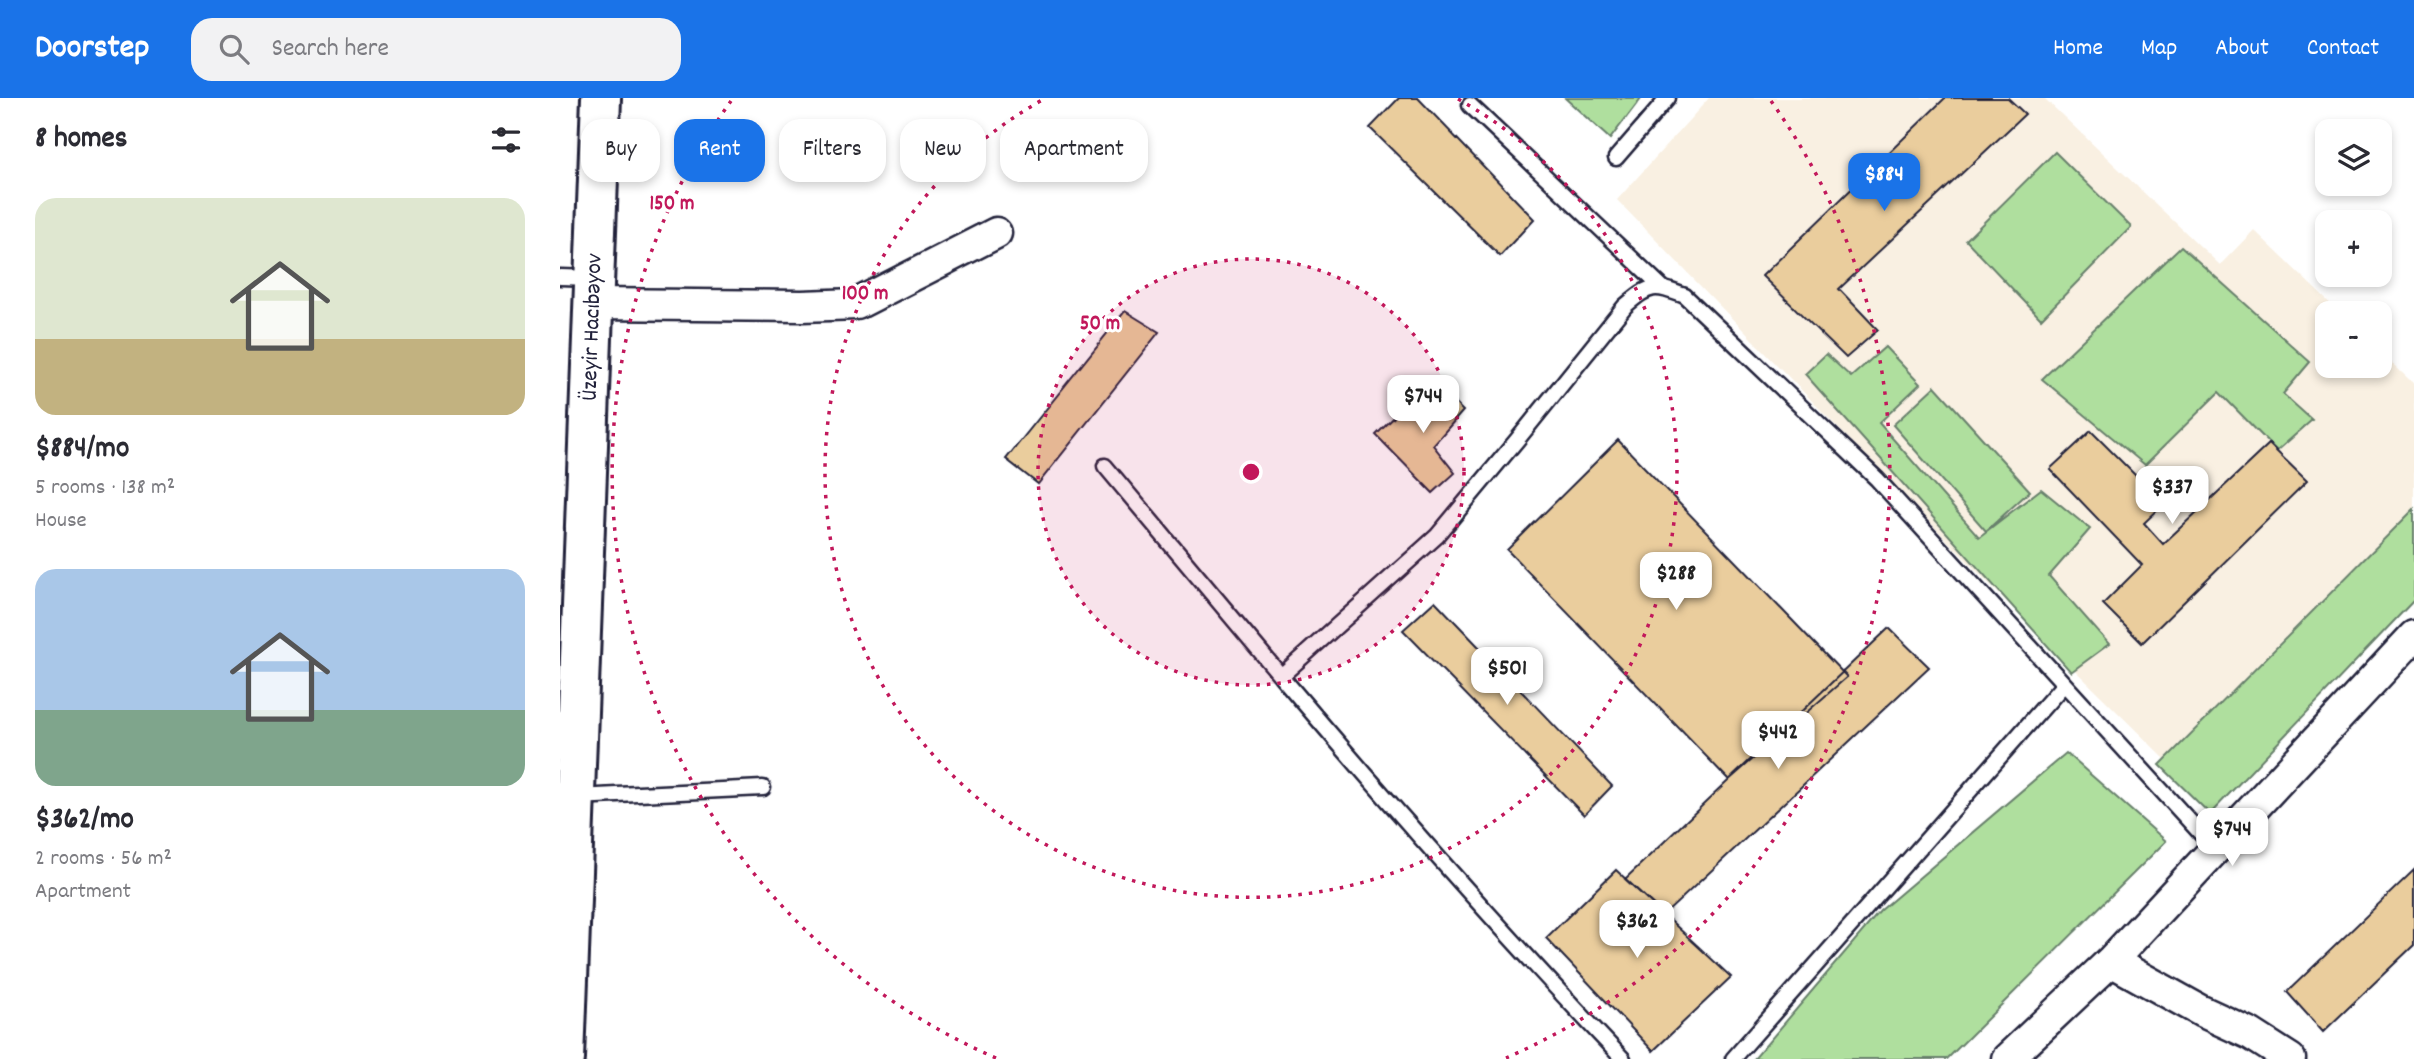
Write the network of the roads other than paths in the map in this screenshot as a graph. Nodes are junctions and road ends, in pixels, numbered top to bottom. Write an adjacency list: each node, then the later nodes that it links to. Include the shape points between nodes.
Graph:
1 (601, 98): 6 (main road, Üzeyir Hacıbəyov)
2 (1668, 98): 4 (lane)
3 (1470, 105): 7 (lane)
4 (1616, 158)
5 (996, 233): 6 (street, via 858,304 802,306)
6 (583, 286): 13 (main road, Üzeyir Hacıbəyov)
7 (1663, 288): 10 (lane, via 1644,290 1625,306 1437,536); 11 (lane, via 1685,296 1877,479)
8 (1105, 466): 10 (lane)
9 (2414, 636): 14 (street)
10 (1281, 676): 18 (lane, via 1510,939)
11 (2064, 684): 14 (lane); 19 (lane)
12 (763, 788): 13 (lane)
13 (575, 797): 16 (main road, Üzeyir Hacıbəyov)
14 (2215, 849): 15 (street)
15 (2111, 961): 20 (street); 21 (street)
16 (564, 1006): 17 (main road, Üzeyir Hacıbəyov)
17 (565, 1059)
18 (1623, 1059)
19 (1732, 1059)
20 (2007, 1059)
21 (2290, 1059)

